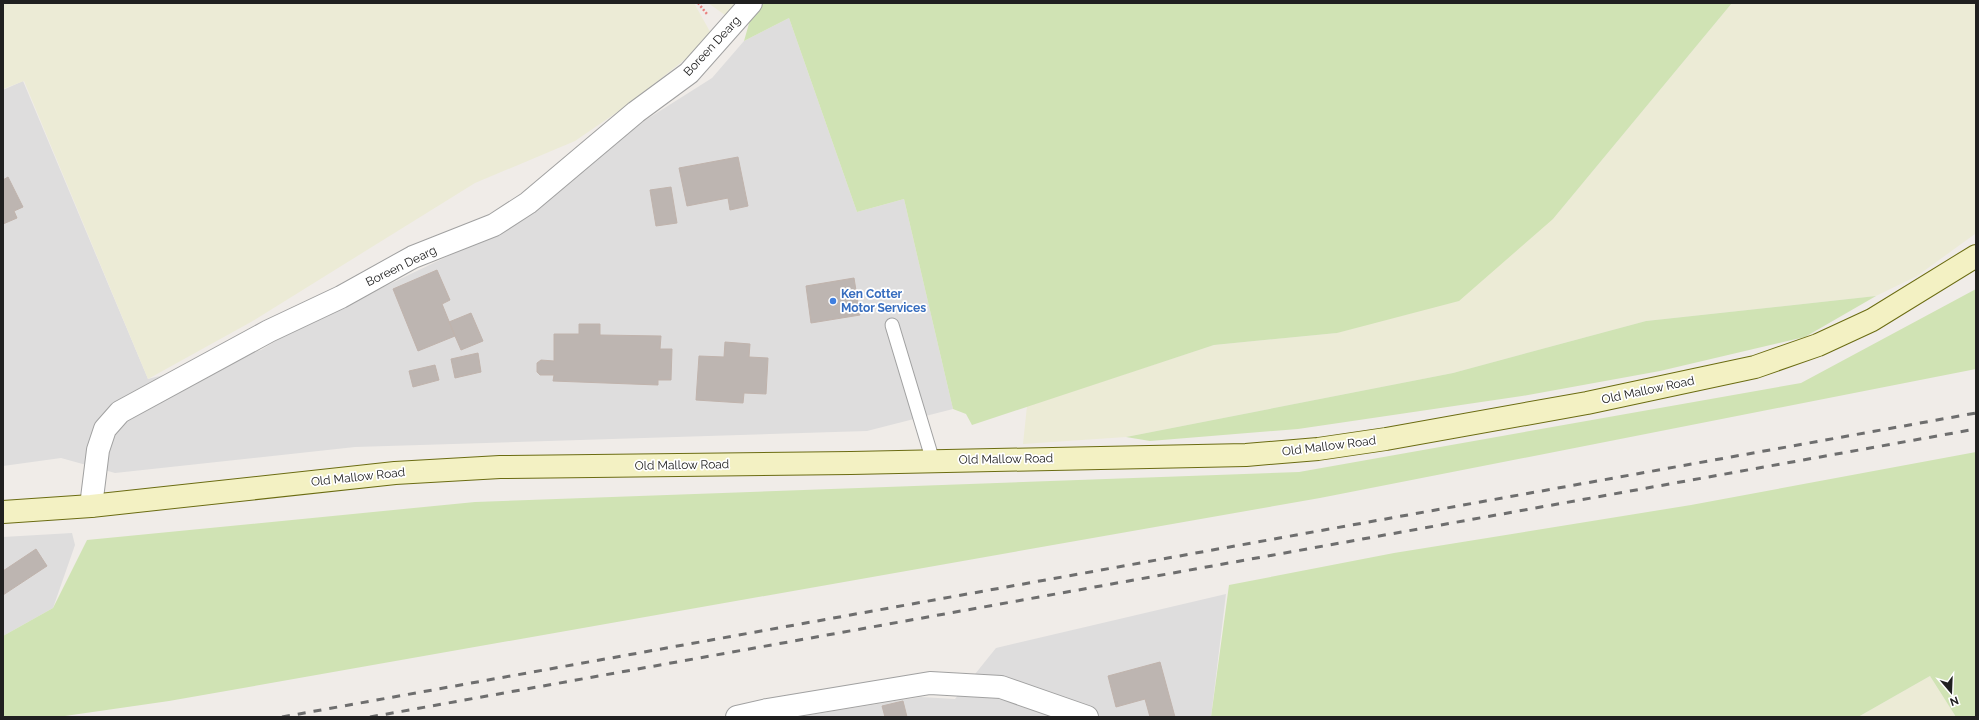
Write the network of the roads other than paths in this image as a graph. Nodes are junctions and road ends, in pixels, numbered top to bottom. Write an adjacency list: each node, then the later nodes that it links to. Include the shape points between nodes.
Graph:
1 (752, 3): 5 (street, Boreen Dearg, via 689,73 636,112 528,203 494,225 413,258 341,297 269,331 120,412 105,429 98,450)
2 (1976, 256): 4 (street, Old Mallow Road, via 1872,320 1818,346 1755,367 1587,403 1318,449 1246,455)
3 (892, 325): 4 (lane)
4 (933, 460): 5 (street, Old Mallow Road, via 500,467 395,472)
5 (91, 506): 6 (street, Old Mallow Road)
6 (3, 512)
7 (737, 717): 8 (street, via 930,683 1001,687)
8 (1086, 717)

